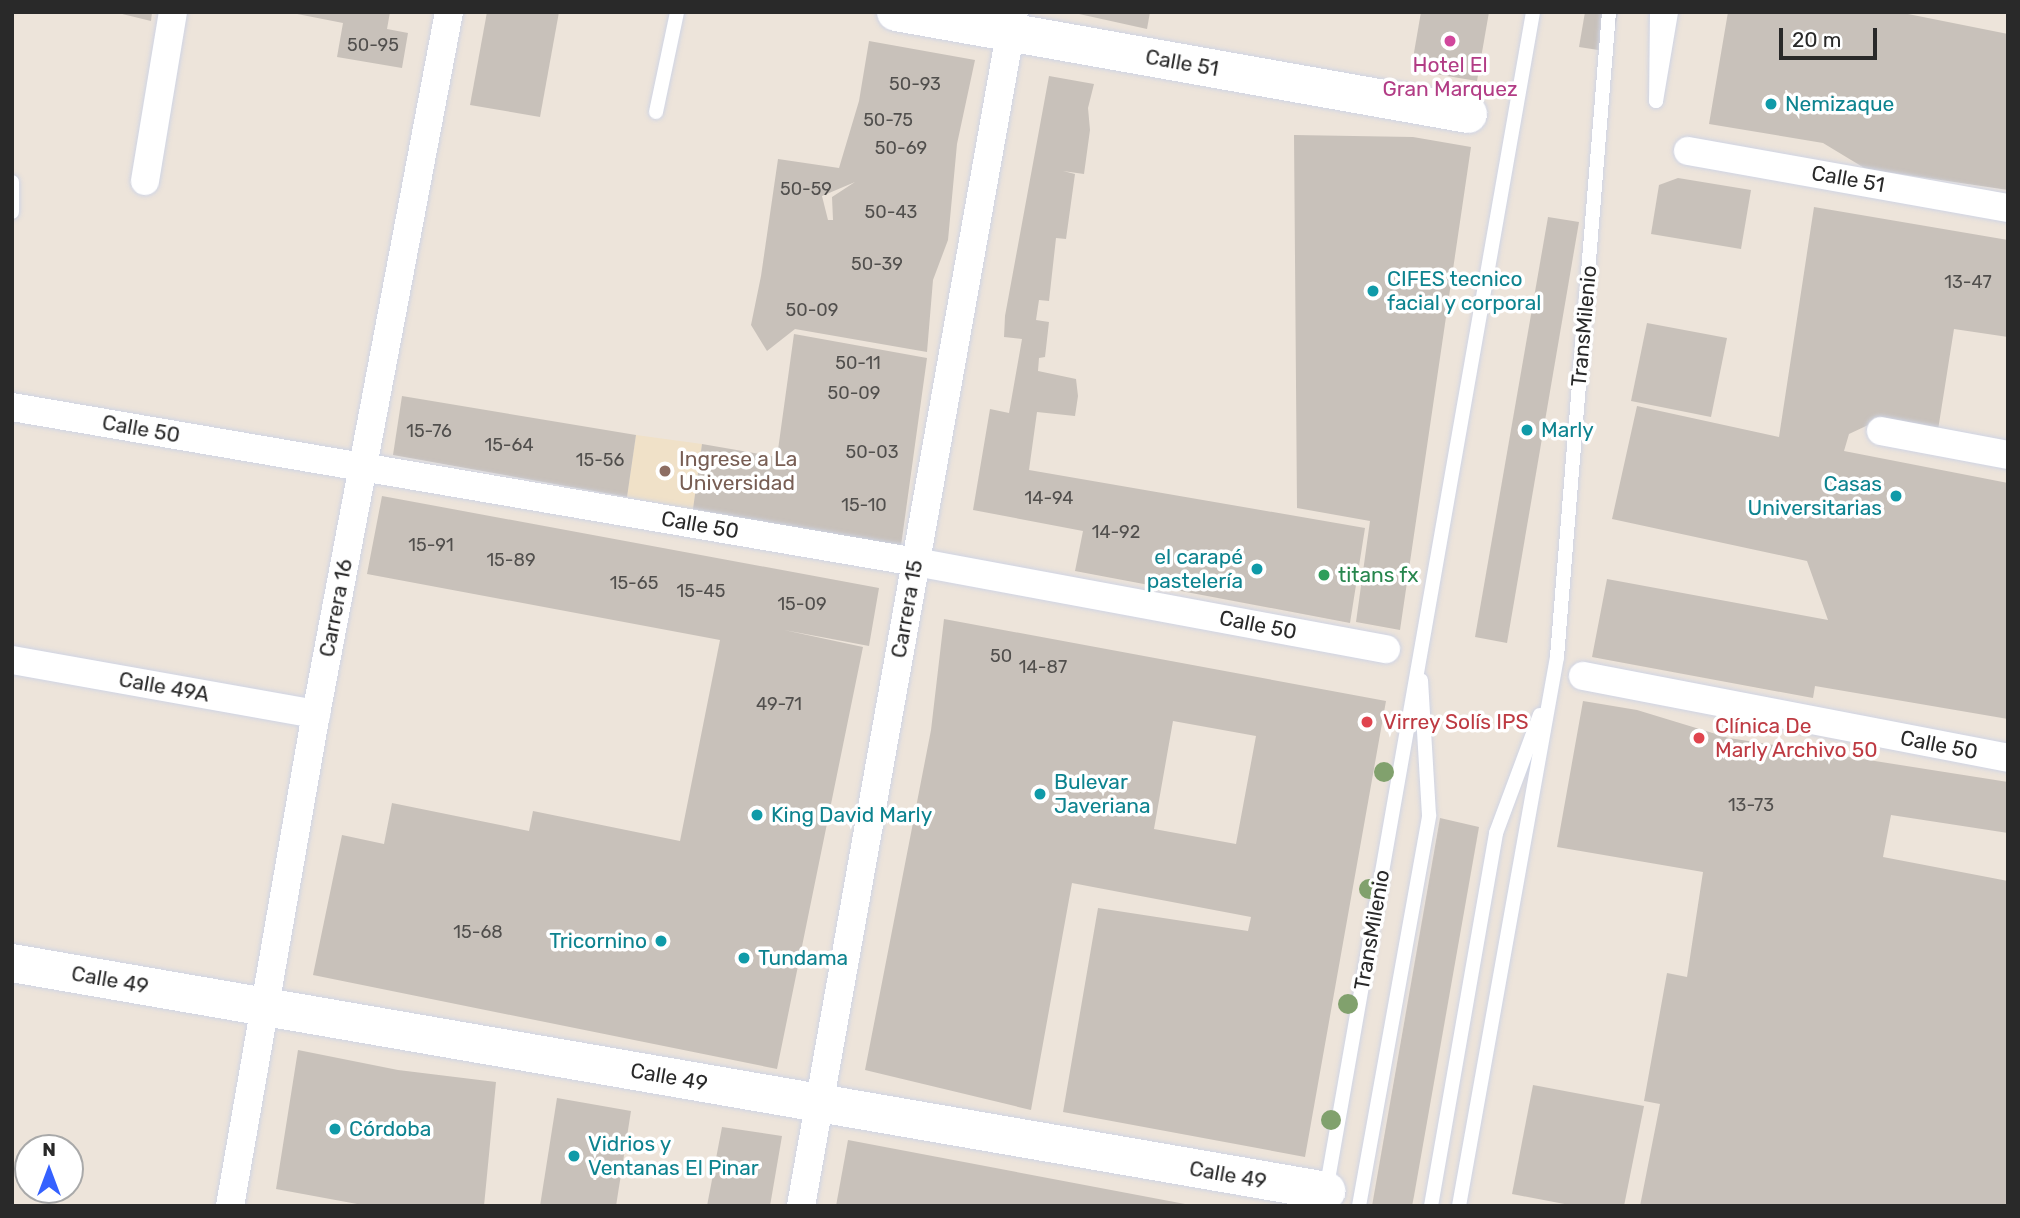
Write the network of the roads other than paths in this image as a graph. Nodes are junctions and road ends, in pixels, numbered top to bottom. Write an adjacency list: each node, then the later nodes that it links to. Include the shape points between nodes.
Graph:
1 (173, 12): 13 (street)
2 (449, 12): 20 (street, Carrera 16)
3 (677, 12): 10 (lane)
4 (896, 12): 9 (street, Calle 51)
5 (1533, 12): 23 (lane, TransMilenio)
6 (1609, 12): 26 (lane, TransMilenio)
7 (1657, 12): 8 (lane, via 1656,101)
8 (1671, 12)
9 (1012, 22): 11 (street, Calle 51); 21 (street, Carrera 15)
10 (656, 112)
11 (1468, 114)
12 (1688, 151): 15 (street, Calle 51)
13 (145, 181)
14 (12, 183): 16 (lane)
15 (2008, 208)
16 (12, 212)
17 (12, 407): 20 (street, Calle 50)
18 (1881, 431): 19 (street)
19 (2008, 455)
20 (362, 467): 21 (street, Calle 50); 27 (street, Carrera 16)
21 (916, 562): 22 (street, Calle 50); 31 (street, Carrera 15)
22 (1386, 649)
23 (1420, 654): 32 (lane, TransMilenio); 32 (lane, TransMilenio, via 1429,815)
24 (12, 660): 27 (street, Calle 49A)
25 (1583, 676): 28 (street, Calle 50)
26 (1553, 681): 35 (lane, TransMilenio, via 1496,833); 36 (lane, TransMilenio)
27 (316, 714): 30 (street, Carrera 16)
28 (2008, 758)
29 (12, 964): 30 (street, Calle 49)
30 (264, 1007): 31 (street, Calle 49); 33 (street, Carrera 16)
31 (819, 1103): 32 (street, Calle 49); 34 (street, Carrera 15)
32 (1336, 1201)
33 (230, 1206)
34 (801, 1206)
35 (1431, 1206)
36 (1459, 1206)

